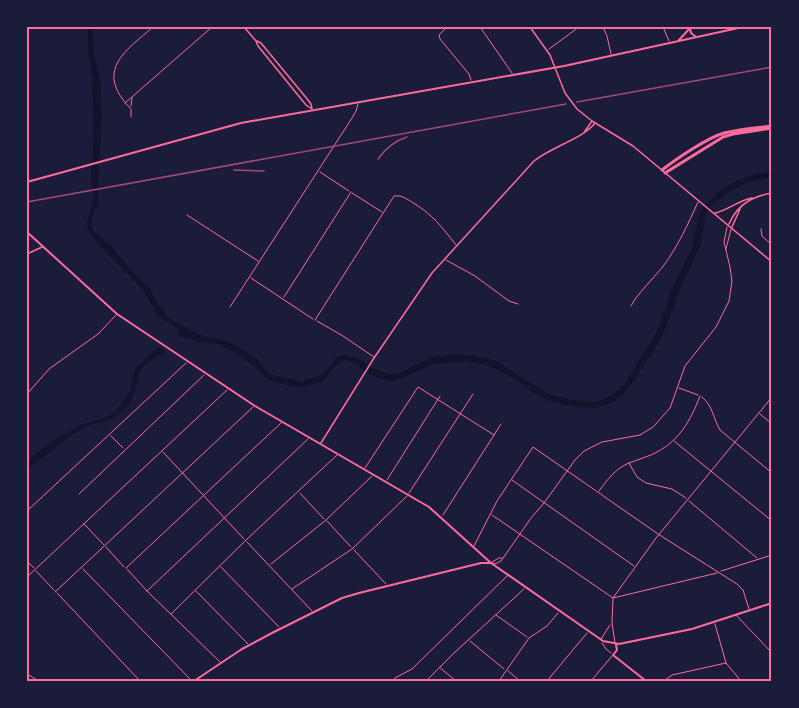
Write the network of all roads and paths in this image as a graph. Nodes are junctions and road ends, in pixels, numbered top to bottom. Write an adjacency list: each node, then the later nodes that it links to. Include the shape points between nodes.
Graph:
1 (153, 27): 29 (street, via 124,52 115,67 116,83)
2 (212, 27): 27 (street)
3 (244, 27): 15 (street)
4 (447, 27): 26 (street, via 440,39)
5 (480, 27): 23 (street)
6 (530, 27): 18 (street)
7 (569, 27): 13 (street)
8 (579, 27): 13 (street)
9 (603, 27): 21 (street)
10 (663, 27): 17 (street)
11 (743, 27): 14 (main road)
12 (691, 28): 14 (main road); 16 (main road)
13 (572, 32): 18 (street)
14 (696, 37): 16 (main road)
15 (256, 41): 19 (street); 20 (street)
16 (678, 41): 17 (main road)
17 (670, 43): 21 (main road)
18 (547, 50): 22 (street)
19 (270, 53): 20 (street); 24 (street)
20 (266, 56): 25 (street)
21 (611, 56): 22 (main road)
22 (556, 67): 23 (main road); 33 (street, via 565,93)
23 (513, 74): 26 (main road)
24 (288, 76): 25 (street); 31 (street)
25 (284, 78): 31 (street)
26 (472, 82): 28 (main road)
27 (132, 96): 29 (street); 30 (street)
28 (357, 102): 31 (main road); 37 (street, via 354,114)
29 (125, 103): 30 (street)
30 (131, 108): 32 (street)
31 (312, 110): 39 (main road, via 241,123)
32 (131, 117)
33 (592, 121): 34 (street); 36 (street)
34 (596, 123): 36 (street); 38 (street)
35 (772, 127): 38 (highway, via 720,135)
36 (585, 132): 52 (street, via 534,161)
37 (318, 171): 40 (street); 58 (street)
38 (664, 172): 43 (street)
39 (27, 182)
40 (351, 192): 46 (street); 61 (street)
41 (772, 193): 42 (street)
42 (753, 197): 44 (street); 45 (street, via 720,213)
43 (699, 200): 45 (street); 63 (street, via 672,254)
44 (741, 207): 48 (street); 49 (street)
45 (713, 212): 48 (street)
46 (383, 213): 52 (street, via 394,196 402,196 431,215); 66 (street)
47 (187, 214): 58 (street)
48 (728, 225): 49 (street); 55 (street)
49 (732, 228): 55 (street); 59 (street)
50 (761, 229): 53 (street, via 762,236)
51 (27, 232): 54 (main road)
52 (456, 245): 57 (street)
53 (772, 245)
54 (43, 246): 56 (street); 65 (main road)
55 (726, 251): 71 (street, via 732,281 729,301 716,327 688,361)
56 (27, 254)
57 (444, 259): 62 (street); 67 (street)
58 (260, 262): 60 (street)
59 (772, 262)
60 (249, 277): 61 (street); 64 (street)
61 (283, 298): 66 (street)
62 (518, 304)
63 (631, 306)
64 (230, 307)
65 (117, 314): 68 (main road); 72 (street, via 98,334 57,361)
66 (315, 320): 67 (street)
67 (374, 358): 89 (street)
68 (188, 361): 69 (main road); 84 (street)
69 (206, 374): 70 (main road); 90 (street)
70 (229, 388): 78 (main road); 91 (street)
71 (678, 388): 75 (street); 95 (street, via 670,408 653,427 640,435 591,446)
72 (27, 394)
73 (473, 394): 79 (street)
74 (440, 396): 77 (street)
75 (700, 396): 87 (street, via 689,422); 88 (street, via 710,405 720,430)
76 (772, 397): 80 (street)
77 (438, 399): 79 (street); 94 (street, via 418,387 414,390); 101 (street)
78 (255, 406): 81 (main road); 97 (street)
79 (460, 413): 85 (street); 106 (street)
80 (759, 413): 83 (street); 88 (street)
81 (282, 422): 86 (main road); 105 (street)
82 (501, 424): 85 (street)
83 (772, 424)
84 (110, 435): 90 (street); 109 (street)
85 (495, 435): 112 (street)
86 (310, 438): 89 (main road); 111 (street)
87 (674, 441): 93 (street); 96 (street)
88 (734, 442): 96 (street); 98 (street)
89 (321, 444): 92 (main road)
90 (124, 450): 104 (street)
91 (162, 450): 97 (street); 115 (street)
92 (338, 454): 94 (main road); 102 (street)
93 (628, 463): 103 (street, via 610,476); 107 (street, via 646,483 672,489)
94 (364, 469): 99 (main road)
95 (567, 471): 100 (street, via 533,447); 103 (street); 108 (street)
96 (711, 471): 107 (street); 114 (street)
97 (183, 473): 105 (street); 119 (street)
98 (772, 473)
99 (374, 475): 101 (main road); 113 (street)
100 (511, 480): 108 (street); 110 (street)
101 (386, 482): 106 (main road)
102 (298, 492): 113 (street); 118 (street)
103 (598, 493): 117 (street)
104 (78, 494)
105 (204, 495): 111 (street); 130 (street)
106 (408, 495): 112 (main road); 121 (street)
107 (687, 499): 117 (street); 123 (street)
108 (544, 503): 116 (street); 128 (street)
109 (27, 511)
110 (491, 513): 116 (street); 120 (street)
111 (224, 517): 118 (street); 139 (street)
112 (442, 517): 120 (main road)
113 (326, 520): 121 (street); 126 (street)
114 (772, 521)
115 (84, 524): 119 (street); 131 (street)
116 (519, 534): 125 (street, via 501,561); 141 (street)
117 (658, 534): 128 (street); 132 (street)
118 (246, 540): 126 (street); 127 (street)
119 (105, 546): 129 (street); 130 (street)
120 (473, 548): 125 (main road)
121 (352, 549): 135 (street); 137 (street)
122 (772, 555): 123 (street)
123 (759, 559): 132 (street)
124 (27, 561): 131 (street)
125 (491, 563): 133 (main road); 135 (main road)
126 (269, 565): 137 (street)
127 (220, 566): 138 (street); 151 (street)
128 (635, 567): 141 (street)
129 (82, 568): 140 (street); 168 (street)
130 (126, 568): 139 (street)
131 (35, 569): 134 (street); 140 (street)
132 (719, 572): 141 (street); 143 (street, via 741,587)
133 (508, 575): 136 (main road); 169 (street, via 412,669)
134 (27, 577)
135 (387, 586): 145 (main road, via 349,596)
136 (525, 587): 144 (main road); 147 (street)
137 (292, 589): 145 (street)
138 (195, 590): 146 (street); 156 (street)
139 (147, 591): 146 (street)
140 (56, 592): 167 (street)
141 (613, 598): 150 (street)
142 (772, 603): 143 (main road)
143 (749, 610): 148 (main road)
144 (559, 611): 152 (main road); 153 (street, via 547,626)
145 (314, 612): 151 (main road)
146 (171, 614): 160 (street)
147 (495, 614): 153 (street); 154 (street)
148 (735, 615): 149 (main road); 158 (street)
149 (714, 622): 157 (main road); 161 (street)
150 (612, 623): 155 (street); 157 (street)
151 (281, 628): 156 (main road)
152 (588, 631): 155 (main road); 174 (street)
153 (529, 638): 163 (street)
154 (469, 640): 162 (street); 163 (street)
155 (601, 640): 157 (main road); 159 (street)
156 (249, 645): 160 (main road)
157 (616, 645): 159 (main road)
158 (772, 653)
159 (613, 655): 175 (street); 176 (main road)
160 (221, 663): 168 (main road)
161 (726, 663): 165 (street); 177 (street, via 672,675)
162 (439, 667): 170 (street); 171 (street)
163 (506, 670): 172 (street); 173 (street)
164 (27, 674): 166 (street)
165 (739, 680)
166 (39, 681)
167 (140, 681)
168 (193, 681)
169 (393, 681)
170 (426, 681)
171 (456, 681)
172 (499, 681)
173 (520, 681)
174 (547, 681)
175 (591, 681)
176 (646, 681)
177 (664, 681)

